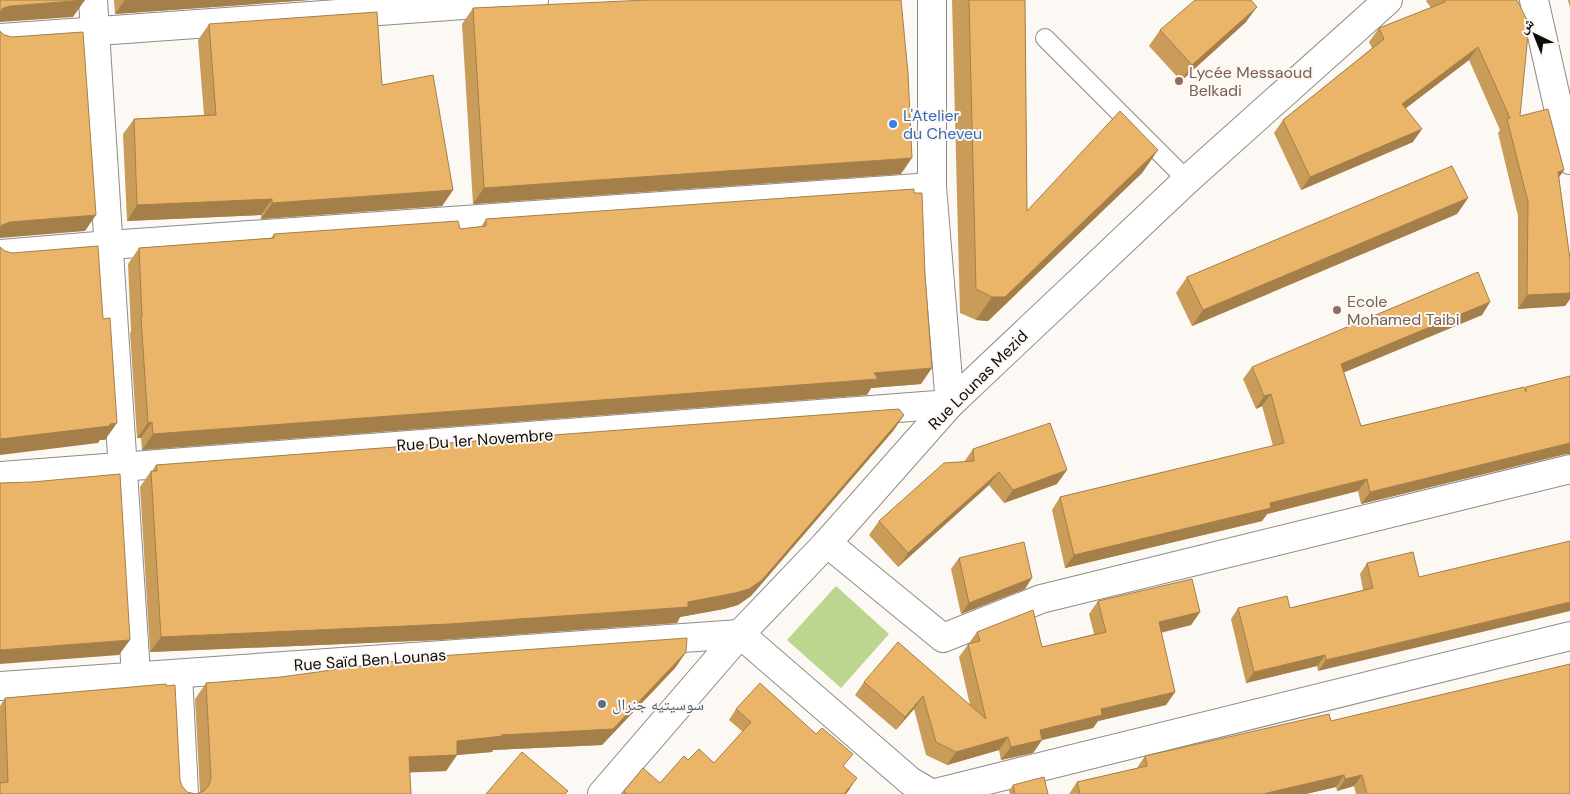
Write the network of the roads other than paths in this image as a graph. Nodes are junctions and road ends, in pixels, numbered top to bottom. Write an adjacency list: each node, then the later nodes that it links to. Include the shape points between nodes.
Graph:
1 (93, 0): 6 (street)
2 (534, 0): 6 (street)
3 (932, 0): 12 (street)
4 (1388, 0): 11 (street, Rue Lounas Mezid)
5 (1534, 0): 9 (street)
6 (95, 31): 7 (street); 13 (street)
7 (0, 38)
8 (1045, 38): 11 (lane)
9 (1566, 124): 10 (street)
10 (1570, 160)
11 (1187, 180): 15 (street, Rue Lounas Mezid)
12 (932, 187): 13 (street); 15 (street)
13 (109, 245): 14 (street); 16 (street)
14 (0, 254)
15 (950, 404): 16 (street, Rue Du 1er Novembre); 19 (street, Rue Lounas Mezid)
16 (123, 466): 18 (street, Rue Du 1er Novembre); 23 (street)
17 (1570, 469): 19 (street, via 1041,599 943,638)
18 (0, 476)
19 (827, 543): 20 (street, Rue Lounas Mezid)
20 (740, 634): 22 (street, Rue Saïd Ben Lounas); 25 (street); 27 (street, Rue Lounas Mezid)
21 (1570, 636): 25 (street)
22 (178, 674): 23 (street, Rue Saïd Ben Lounas); 26 (street)
23 (136, 675): 24 (street, Rue Saïd Ben Lounas)
24 (0, 686)
25 (918, 791)
26 (184, 794)
27 (602, 794)

